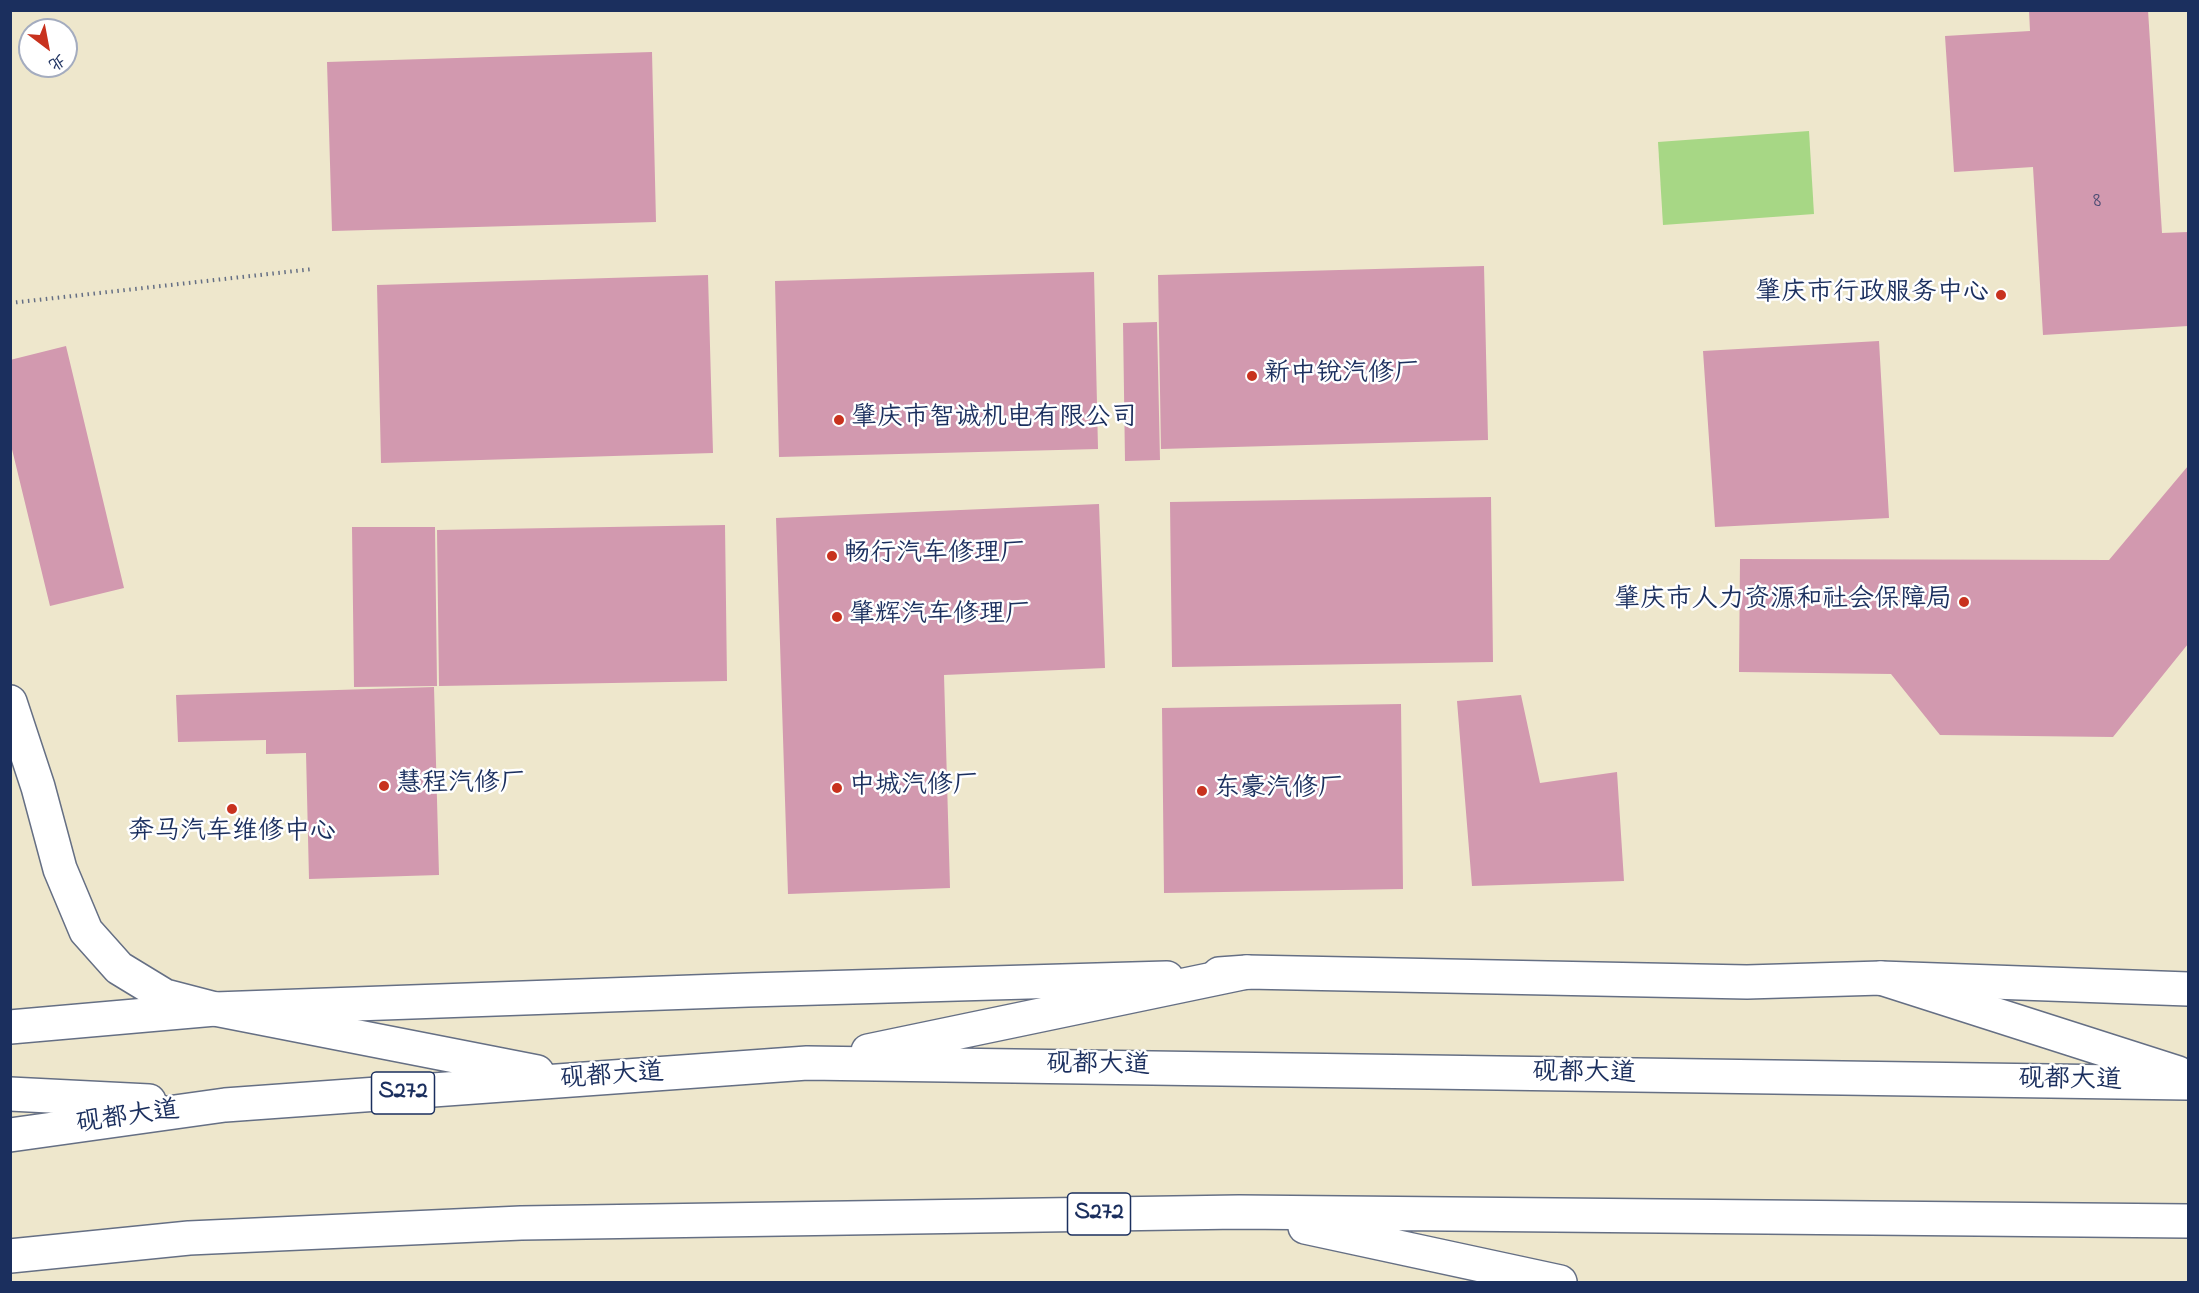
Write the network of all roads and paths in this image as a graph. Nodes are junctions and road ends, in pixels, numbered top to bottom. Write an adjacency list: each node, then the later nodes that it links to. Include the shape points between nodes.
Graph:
1 (313, 269): 2 (path)
2 (10, 303)
3 (10, 702): 7 (main road, via 60,869 86,931 119,968 165,996)
4 (1247, 972): 5 (main road, via 1747,982); 7 (main road, via 1137,981); 9 (main road)
5 (1881, 978): 6 (main road); 10 (main road)
6 (2188, 989)
7 (215, 1009): 8 (main road); 11 (main road)
8 (10, 1027)
9 (807, 1063): 11 (main road, 砚都大道 / S272); 12 (main road, 砚都大道 / S272)
10 (2188, 1076)
11 (580, 1080): 14 (main road, 砚都大道 / S272)
12 (2188, 1083)
13 (10, 1094): 14 (main road)
14 (225, 1105): 15 (main road, 砚都大道 / S272)
15 (10, 1135)
16 (1239, 1212): 17 (main road, S272); 18 (main road, S272, via 521,1223 189,1238); 19 (main road)
17 (2188, 1221)
18 (10, 1256)
19 (1560, 1282)

